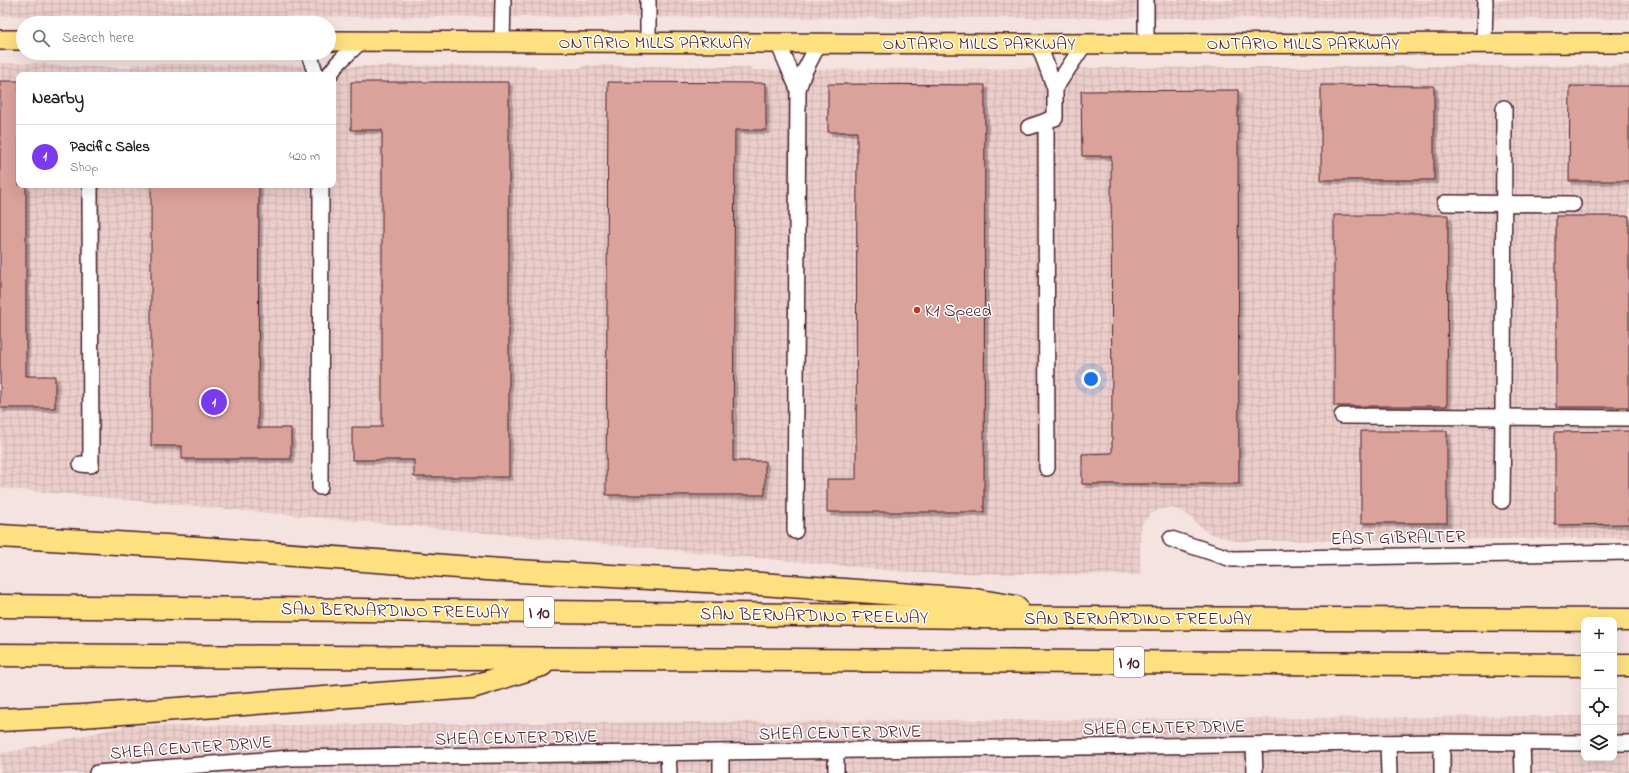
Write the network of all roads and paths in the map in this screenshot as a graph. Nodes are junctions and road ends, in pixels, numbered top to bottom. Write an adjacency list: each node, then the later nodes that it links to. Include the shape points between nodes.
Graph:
1 (503, 0): 9 (street)
2 (648, 0): 10 (street)
3 (1146, 0): 17 (street)
4 (1485, 0): 15 (street)
5 (0, 40): 6 (main road)
6 (16, 40)
7 (336, 41): 8 (main road, ONTARIO MILLS PARKWAY)
8 (361, 41): 9 (main road, ONTARIO MILLS PARKWAY); 20 (street)
9 (502, 42): 10 (main road, ONTARIO MILLS PARKWAY)
10 (648, 42): 11 (main road, ONTARIO MILLS PARKWAY)
11 (778, 43): 12 (main road, ONTARIO MILLS PARKWAY); 22 (street)
12 (819, 43): 13 (main road, ONTARIO MILLS PARKWAY); 22 (street)
13 (1038, 43): 14 (main road, ONTARIO MILLS PARKWAY); 21 (street)
14 (1086, 43): 17 (main road, ONTARIO MILLS PARKWAY); 21 (street)
15 (1484, 43): 16 (main road, ONTARIO MILLS PARKWAY); 17 (main road, ONTARIO MILLS PARKWAY)
16 (1629, 43)
17 (1146, 44)
18 (311, 60): 19 (street)
19 (315, 72)
20 (331, 72)
21 (1055, 88): 24 (street, via 1055,118)
22 (798, 89): 39 (street)
23 (1504, 108): 29 (street)
24 (1046, 121): 25 (street); 35 (street)
25 (1029, 127)
26 (90, 188): 34 (street, via 91,465)
27 (321, 188): 36 (street)
28 (1445, 203): 29 (street)
29 (1503, 203): 30 (street); 32 (street)
30 (1573, 204)
31 (1342, 416): 32 (street)
32 (1502, 417): 33 (street); 37 (street)
33 (1629, 418)
34 (81, 464)
35 (1047, 468)
36 (320, 487)
37 (1502, 501)
38 (0, 522): 42 (highway)
39 (795, 531)
40 (0, 536): 42 (highway)
41 (1171, 539): 43 (street, EAST GIBRALTER, via 1232,559)
42 (199, 548): 45 (highway, via 500,570 753,583 969,599)
43 (1629, 552)
44 (0, 606): 45 (highway, SAN BERNARDINO FREEWAY / I 10)
45 (1078, 618): 46 (highway, SAN BERNARDINO FREEWAY / I 10)
46 (1629, 620)
47 (4, 658): 48 (highway, I 10)
48 (562, 658): 49 (highway, I 10); 52 (highway, via 472,686)
49 (1581, 664)
50 (1617, 665): 51 (highway)
51 (1629, 665)
52 (0, 720)
53 (1442, 742): 54 (street, SHEA CENTER DRIVE); 56 (street, SHEA CENTER DRIVE); 70 (street)
54 (1522, 742): 55 (street, SHEA CENTER DRIVE); 71 (street)
55 (1581, 742)
56 (1388, 743): 59 (street, SHEA CENTER DRIVE); 69 (street)
57 (1617, 743): 58 (street)
58 (1629, 743)
59 (1254, 745): 60 (street, SHEA CENTER DRIVE); 68 (street)
60 (836, 751): 61 (street, SHEA CENTER DRIVE); 67 (street)
61 (721, 753): 62 (street, SHEA CENTER DRIVE); 66 (street)
62 (668, 754): 63 (street, SHEA CENTER DRIVE); 65 (street)
63 (278, 766): 64 (street, SHEA CENTER DRIVE)
64 (97, 773)
65 (669, 773)
66 (721, 773)
67 (836, 773)
68 (1255, 773)
69 (1389, 773)
70 (1442, 773)
71 (1523, 773)

